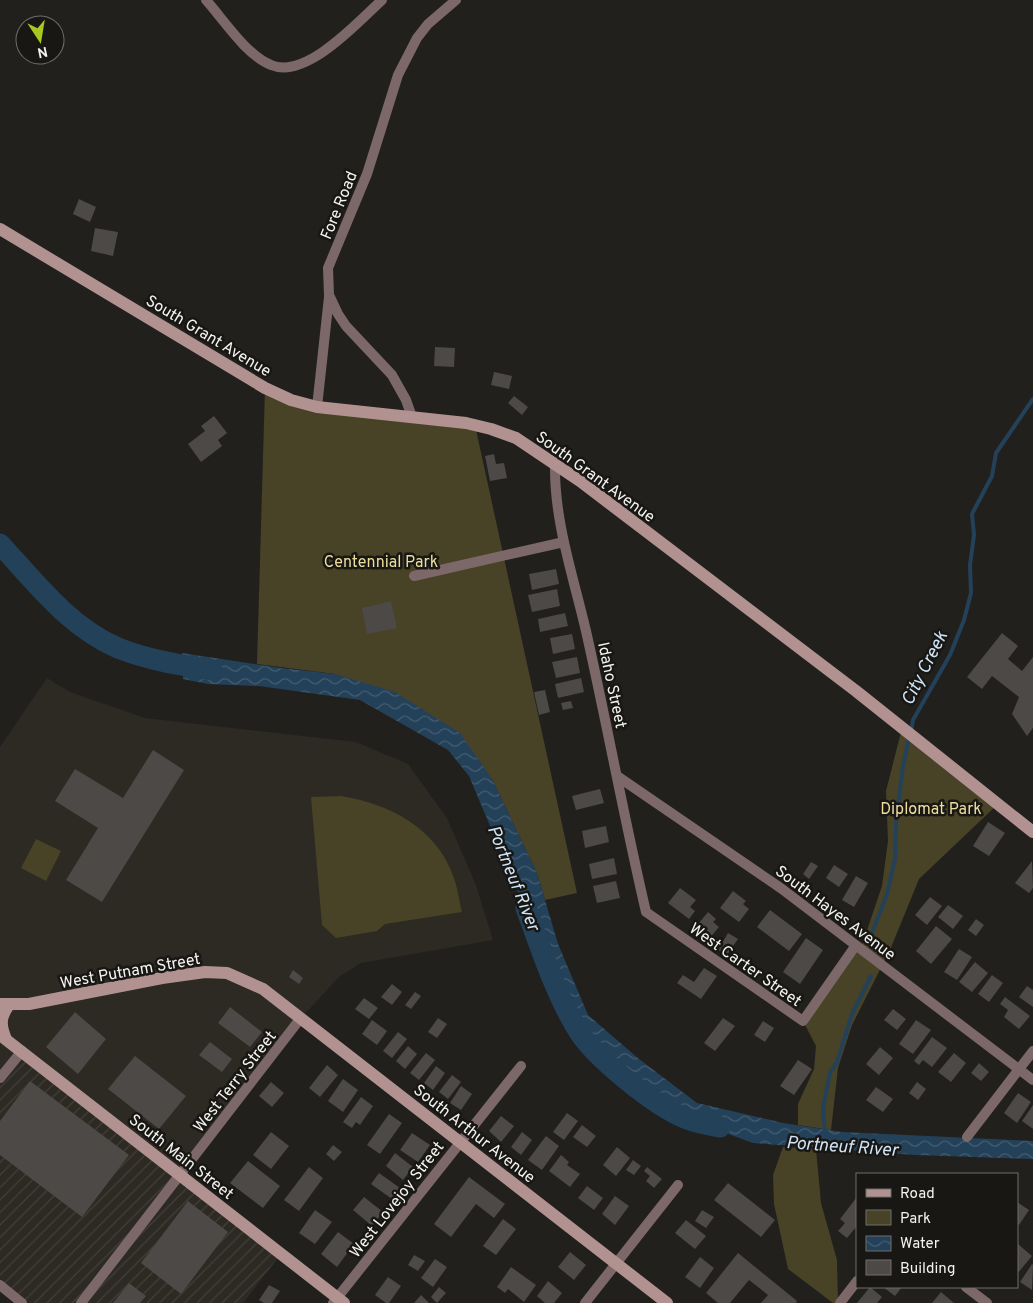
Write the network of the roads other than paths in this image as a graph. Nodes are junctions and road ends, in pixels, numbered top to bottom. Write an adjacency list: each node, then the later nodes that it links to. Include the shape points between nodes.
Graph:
1 (206, 0): 2 (street, via 251,52 270,65 281,68 305,63 320,53 352,29)
2 (382, 0)
3 (456, 0): 5 (street, Fore Road, via 417,38 398,75 367,174 328,268)
4 (0, 229): 6 (main road, South Grant Avenue, via 266,388)
5 (329, 295): 6 (street); 7 (street, Fore Road, via 346,326 392,375)
6 (317, 408): 7 (main road, South Grant Avenue)
7 (412, 417): 8 (main road, South Grant Avenue, via 491,429 516,438)
8 (555, 464): 9 (street, Idaho Street, via 555,491); 12 (main road, South Grant Avenue)
9 (564, 542): 10 (street); 11 (street, Idaho Street)
10 (414, 576)
11 (617, 776): 13 (street, Idaho Street); 14 (street, South Hayes Avenue, via 782,889)
12 (1033, 832)
13 (646, 912): 14 (street, West Carter Street, via 803,1021)
14 (856, 945): 22 (street, South Hayes Avenue)
15 (263, 989): 16 (main road, West Putnam Street, via 227,974 205,972 29,1004); 17 (main road, South Arthur Avenue)
16 (4, 1005): 18 (main road, via 1,1019)
17 (300, 1019): 26 (main road, South Arthur Avenue); 27 (street, West Terry Street)
18 (3, 1037): 20 (main road, South Main Street)
19 (1033, 1050): 22 (street)
20 (22, 1051): 23 (street); 27 (main road, South Main Street)
21 (521, 1066): 26 (street, West Lovejoy Street)
22 (1019, 1069): 24 (street, South Hayes Avenue); 25 (street)
23 (0, 1078)
24 (1033, 1080)
25 (967, 1137)
26 (460, 1142): 29 (main road, South Arthur Avenue); 33 (street, West Lovejoy Street)
27 (180, 1175): 33 (main road, South Main Street); 35 (street, West Terry Street)
28 (678, 1185): 29 (street)
29 (615, 1263): 36 (street); 37 (main road, South Arthur Avenue)
30 (856, 1282): 38 (street)
31 (0, 1286): 34 (street)
32 (967, 1288): 39 (street)
33 (338, 1301)
34 (22, 1303)
35 (81, 1303)
36 (585, 1303)
37 (667, 1303)
38 (840, 1303)
39 (987, 1303)

